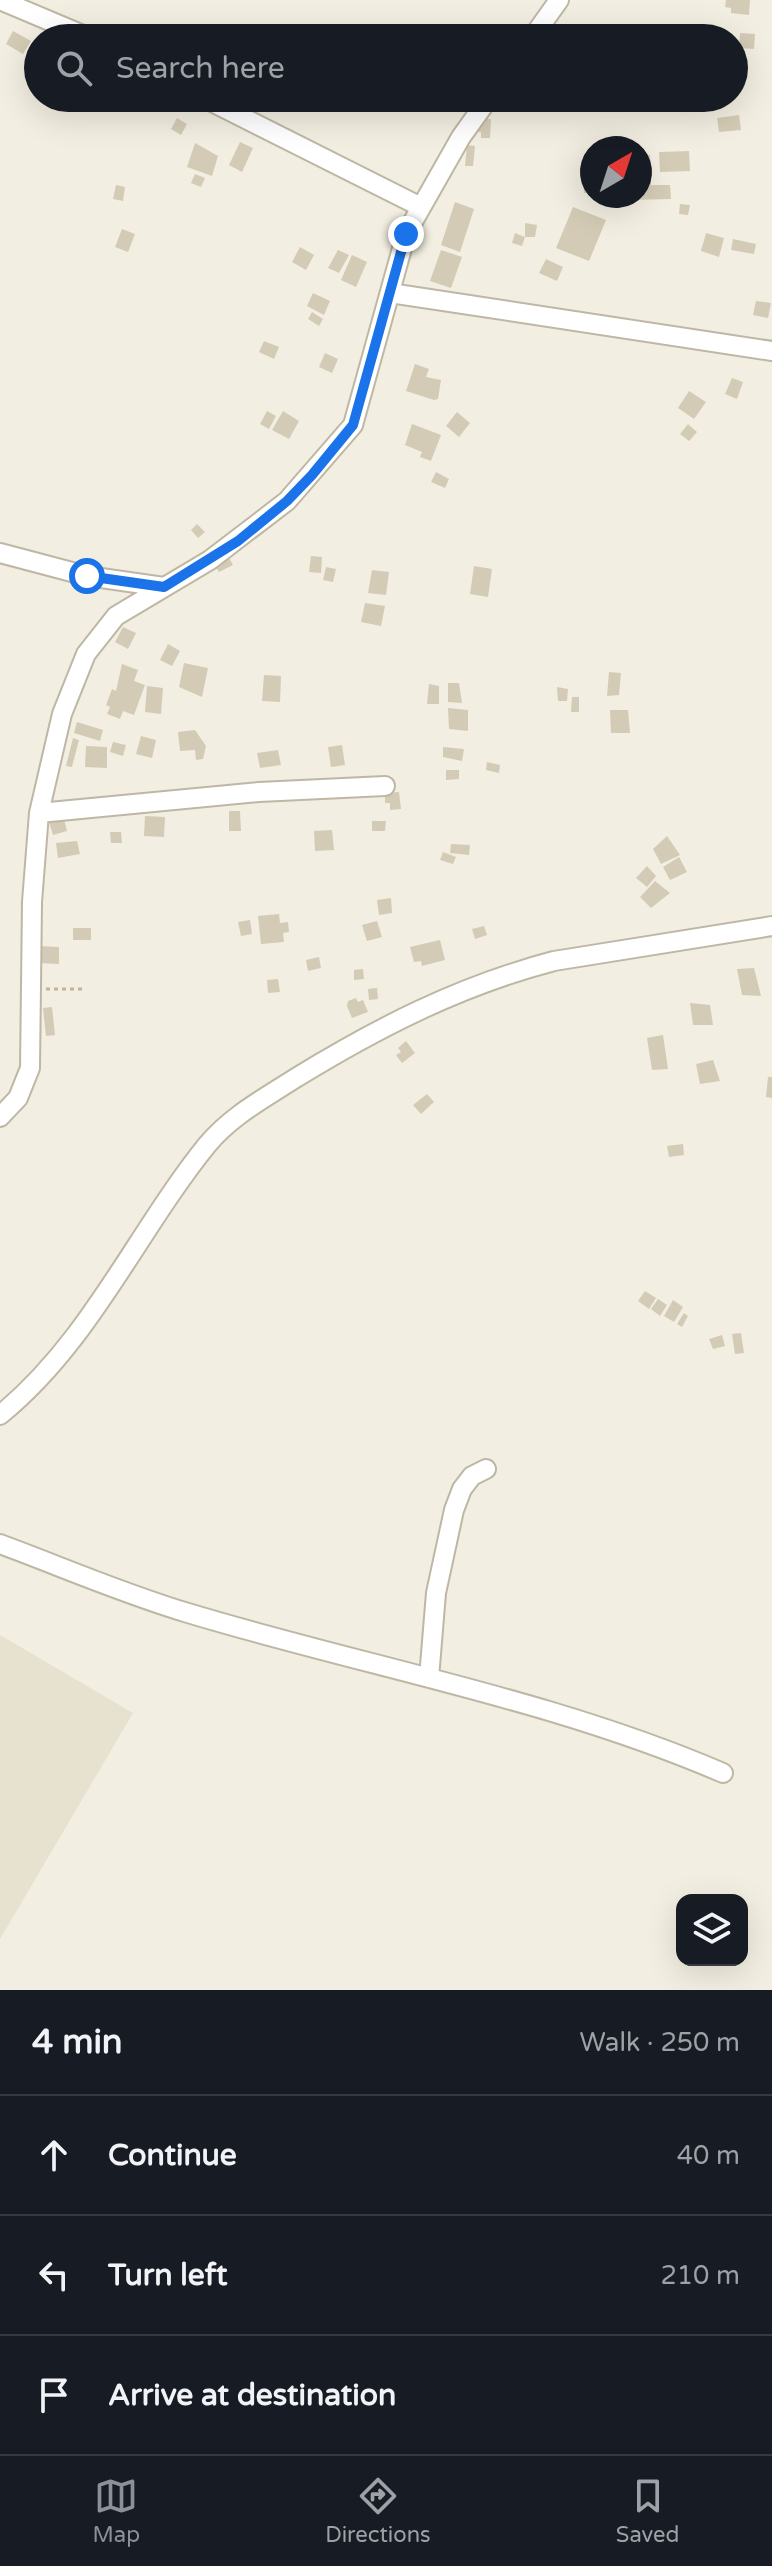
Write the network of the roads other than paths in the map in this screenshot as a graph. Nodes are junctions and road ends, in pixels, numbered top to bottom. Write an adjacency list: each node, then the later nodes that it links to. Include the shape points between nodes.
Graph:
1 (0, 0): 3 (street)
2 (559, 0): 4 (street)
3 (57, 24)
4 (542, 24)
5 (232, 112): 7 (street)
6 (479, 112): 7 (street)
7 (421, 207): 8 (street, via 406,234)
8 (390, 293): 9 (street); 11 (street, via 353,425 287,501 210,560)
9 (772, 351)
10 (0, 553): 11 (street, via 87,576)
11 (164, 587): 13 (street, via 116,616 86,654 62,714)
12 (385, 786): 13 (street)
13 (39, 813): 15 (street, via 30,1068 18,1098)
14 (772, 926): 16 (street, via 554,961 482,983 398,1019 242,1112 208,1144 69,1345)
15 (0, 1117)
16 (0, 1415)
17 (486, 1469): 19 (street, via 472,1476 454,1510 436,1593)
18 (0, 1544): 19 (street, via 186,1613)
19 (429, 1678): 20 (street, via 531,1703)
20 (723, 1773)

